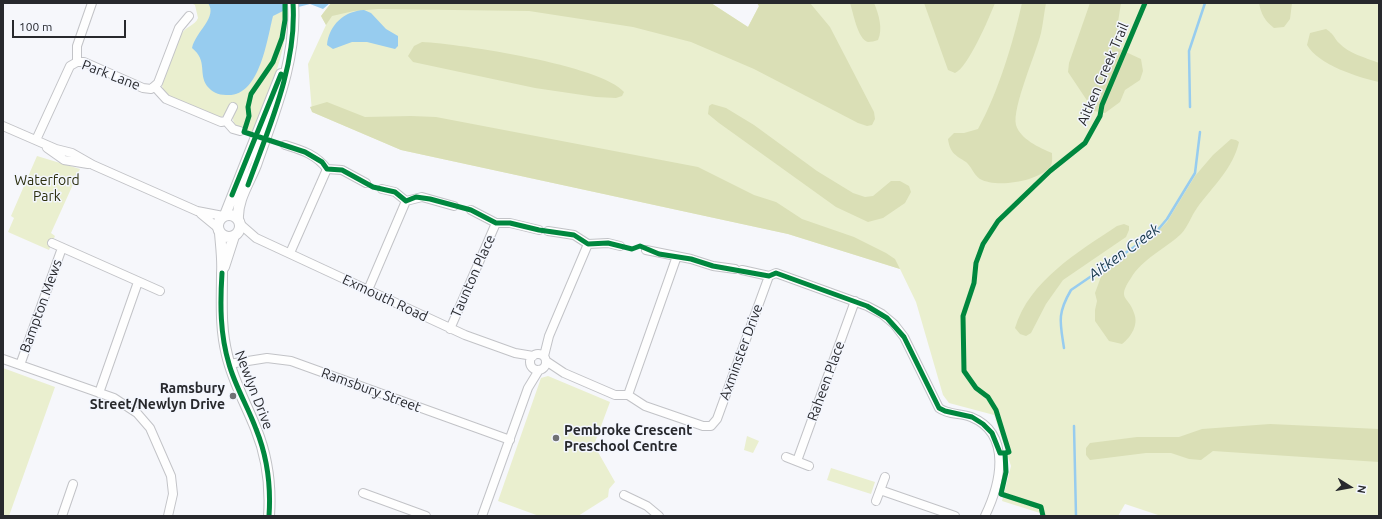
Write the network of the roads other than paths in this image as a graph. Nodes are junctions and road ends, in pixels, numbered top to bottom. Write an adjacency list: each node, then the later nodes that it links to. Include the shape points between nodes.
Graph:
1 (92, 3): 5 (street, via 77,46)
2 (293, 3): 4 (street)
3 (189, 16): 6 (street, Park Lane, via 179,28)
4 (291, 44): 20 (street); 21 (street, via 283,87 248,185 238,205)
5 (77, 62): 6 (street, Park Lane, via 84,62 143,88); 11 (street, Park Lane, via 68,69)
6 (155, 87): 8 (street, via 170,101 217,121)
7 (233, 107): 8 (street)
8 (226, 121): 10 (street, via 233,129)
9 (3, 126): 11 (street)
10 (240, 131)
11 (39, 142): 19 (street, via 72,153 93,165)
12 (285, 145): 13 (street, via 314,156)
13 (326, 169): 14 (street, via 342,170); 33 (street)
14 (366, 183)
15 (382, 189): 16 (street, via 395,192)
16 (406, 201): 17 (street, via 422,197); 38 (street)
17 (454, 206)
18 (470, 210): 22 (street, Taunton Place)
19 (197, 211): 20 (street); 24 (street)
20 (224, 216): 21 (street, via 232,215); 24 (street, via 219,221)
21 (239, 222): 26 (street); 27 (street, Exmouth Road)
22 (496, 223): 23 (street, Taunton Place, via 510,223); 41 (street, Taunton Place)
23 (539, 230)
24 (219, 231): 26 (street, via 227,237); 35 (street, Newlyn Drive)
25 (548, 231): 29 (street, via 574,235)
26 (235, 235): 27 (street, Exmouth Road); 35 (street, Newlyn Drive)
27 (256, 238): 33 (street, Exmouth Road)
28 (52, 243): 31 (street, Bampton Mews)
29 (588, 244): 30 (street); 43 (street)
30 (620, 246)
31 (62, 248): 37 (street, Bampton Mews); 45 (street, Bampton Mews)
32 (646, 250): 34 (street)
33 (290, 253): 38 (street, Exmouth Road)
34 (677, 256): 36 (street, via 713,266); 47 (street)
35 (222, 273): 44 (street, Newlyn Drive, via 221,314)
36 (769, 276): 40 (street, via 776,273); 48 (street, Axminster Drive, via 717,419)
37 (138, 282): 39 (street, Bampton Mews); 46 (street)
38 (368, 290): 41 (street, Exmouth Road)
39 (160, 292)
40 (855, 301): 51 (street, Raheen Place); 66 (street, via 882,314 898,329 939,408 945,412 972,417 992,433 1000,453 1000,468 998,482)
41 (450, 329): 43 (street, Exmouth Road)
42 (3, 359): 45 (street)
43 (538, 362): 47 (street, Exmouth Road, via 615,395); 49 (street)
44 (229, 364): 49 (street, Ramsbury Street, via 263,358 291,361); 61 (street, Newlyn Drive, via 257,430 264,454 269,482)
45 (20, 365): 46 (street)
46 (99, 393): 60 (street, via 130,407 150,428 171,476 172,494)
47 (628, 395): 48 (street, Exmouth Road, via 645,406 703,426)
48 (711, 426)
49 (510, 440): 63 (street)
50 (786, 458): 51 (street)
51 (797, 462): 52 (street)
52 (809, 466)
53 (885, 477): 55 (street)
54 (74, 484): 59 (street)
55 (880, 490): 58 (street); 65 (street)
56 (363, 493): 62 (street)
57 (624, 495): 64 (street, via 647,506)
58 (876, 501)
59 (62, 516)
60 (168, 516)
61 (269, 516)
62 (426, 516)
63 (482, 516)
64 (659, 516)
65 (955, 516)
66 (985, 516)

